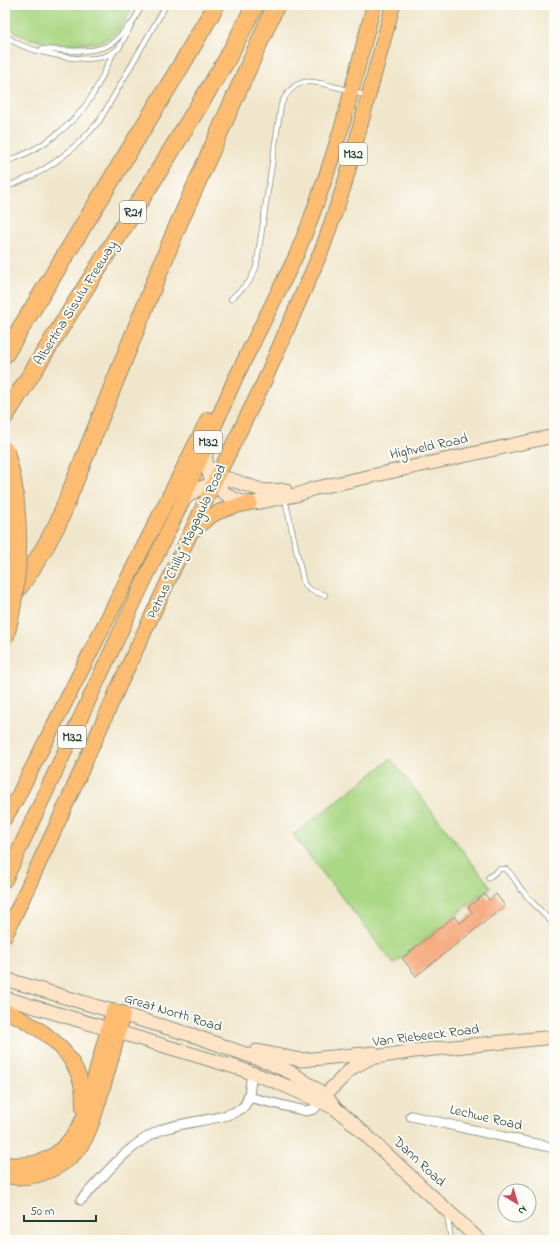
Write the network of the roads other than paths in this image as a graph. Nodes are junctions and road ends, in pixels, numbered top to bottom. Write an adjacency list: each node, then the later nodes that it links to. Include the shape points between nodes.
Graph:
1 (142, 5): 8 (lane)
2 (166, 5): 15 (lane, via 100,120 87,136 48,167)
3 (216, 5): 16 (highway, R21)
4 (255, 5): 21 (highway, Albertina Sisulu Freeway / R21, via 226,61)
5 (276, 5): 32 (highway, via 175,232 58,523 31,572)
6 (374, 5): 12 (main road, Petrus “Chilly” Magagula Road / M32)
7 (393, 5): 13 (main road, Petrus “Chilly” Magagula Road / M32)
8 (133, 20): 10 (lane, via 113,42 104,47 72,50); 11 (lane, via 126,37)
9 (5, 34): 10 (lane, via 16,42)
10 (34, 49): 11 (lane, via 62,56 96,58)
11 (114, 52): 14 (lane, via 91,98 76,117 34,149)
12 (351, 92): 13 (lane); 17 (lane, via 306,82 298,84 284,97 256,268 249,282); 20 (main road, Petrus “Chilly” Magagula Road / M32, via 327,173 306,231)
13 (369, 97): 25 (main road, Petrus “Chilly” Magagula Road / M32, via 344,186 323,247 263,384)
14 (5, 162)
15 (5, 187)
16 (61, 261): 18 (highway, via 39,278); 19 (highway, R21)
17 (231, 299)
18 (5, 332)
19 (5, 354)
20 (234, 381): 23 (main road, Petrus “Chilly” Magagula Road / M32); 34 (main road, via 218,400)
21 (5, 416)
22 (554, 436): 26 (main road, Highveld Road)
23 (208, 440): 25 (main road, Highveld Road, via 206,462); 28 (main road, Petrus “Chilly” Magagula Road / M32)
24 (5, 450): 33 (highway, bridge, via 17,513 18,542 16,584)
25 (214, 483): 26 (main road, Highveld Road, via 229,479 264,491 301,487); 28 (main road, Highveld Road, via 198,488); 29 (main road, Highveld Road, via 229,497); 30 (main road, Petrus “Chilly” Magagula Road / M32)
26 (312, 489): 27 (main road, Highveld Road)
27 (285, 497): 29 (main road, Highveld Road); 31 (lane, via 304,584 310,590)
28 (182, 502): 36 (main road, Petrus “Chilly” Magagula Road / M32)
29 (250, 503): 30 (main road, via 211,515)
30 (188, 538): 38 (main road, Petrus “Chilly” Magagula Road / M32)
31 (325, 595)
32 (5, 605)
33 (5, 638)
34 (5, 818)
35 (488, 878): 37 (lane, via 500,869 506,869)
36 (5, 880)
37 (554, 924)
38 (5, 936)
39 (5, 979): 41 (main road, Great North Road)
40 (6, 1003): 42 (main road); 50 (main road, via 55,1041 67,1055 82,1088)
41 (118, 1012): 42 (main road); 44 (main road, Great North Road)
42 (114, 1031): 46 (main road); 50 (main road); 52 (main road, via 88,1133 76,1152 56,1167 32,1176 21,1177)
43 (554, 1037): 45 (main road, Van Riebeeck Road)
44 (229, 1047): 45 (main road, via 302,1060); 48 (main road, Great North Road, via 292,1073)
45 (414, 1051): 48 (main road, Van Riebeeck Road, via 370,1058 352,1068)
46 (252, 1072): 47 (street); 48 (main road)
47 (248, 1097): 48 (street, via 306,1111 314,1109); 53 (street, via 239,1111 172,1125 144,1139 117,1161)
48 (322, 1099): 54 (main road, Dann Road, via 354,1124)
49 (411, 1116): 51 (street, Lechwe Road)
50 (83, 1119): 52 (main road, via 76,1134 52,1156 28,1165)
51 (554, 1148)
52 (7, 1166)
53 (81, 1200)
54 (446, 1210): 55 (lane); 57 (main road, Dann Road)
55 (451, 1240)
56 (473, 1240): 57 (lane)
57 (479, 1240)

